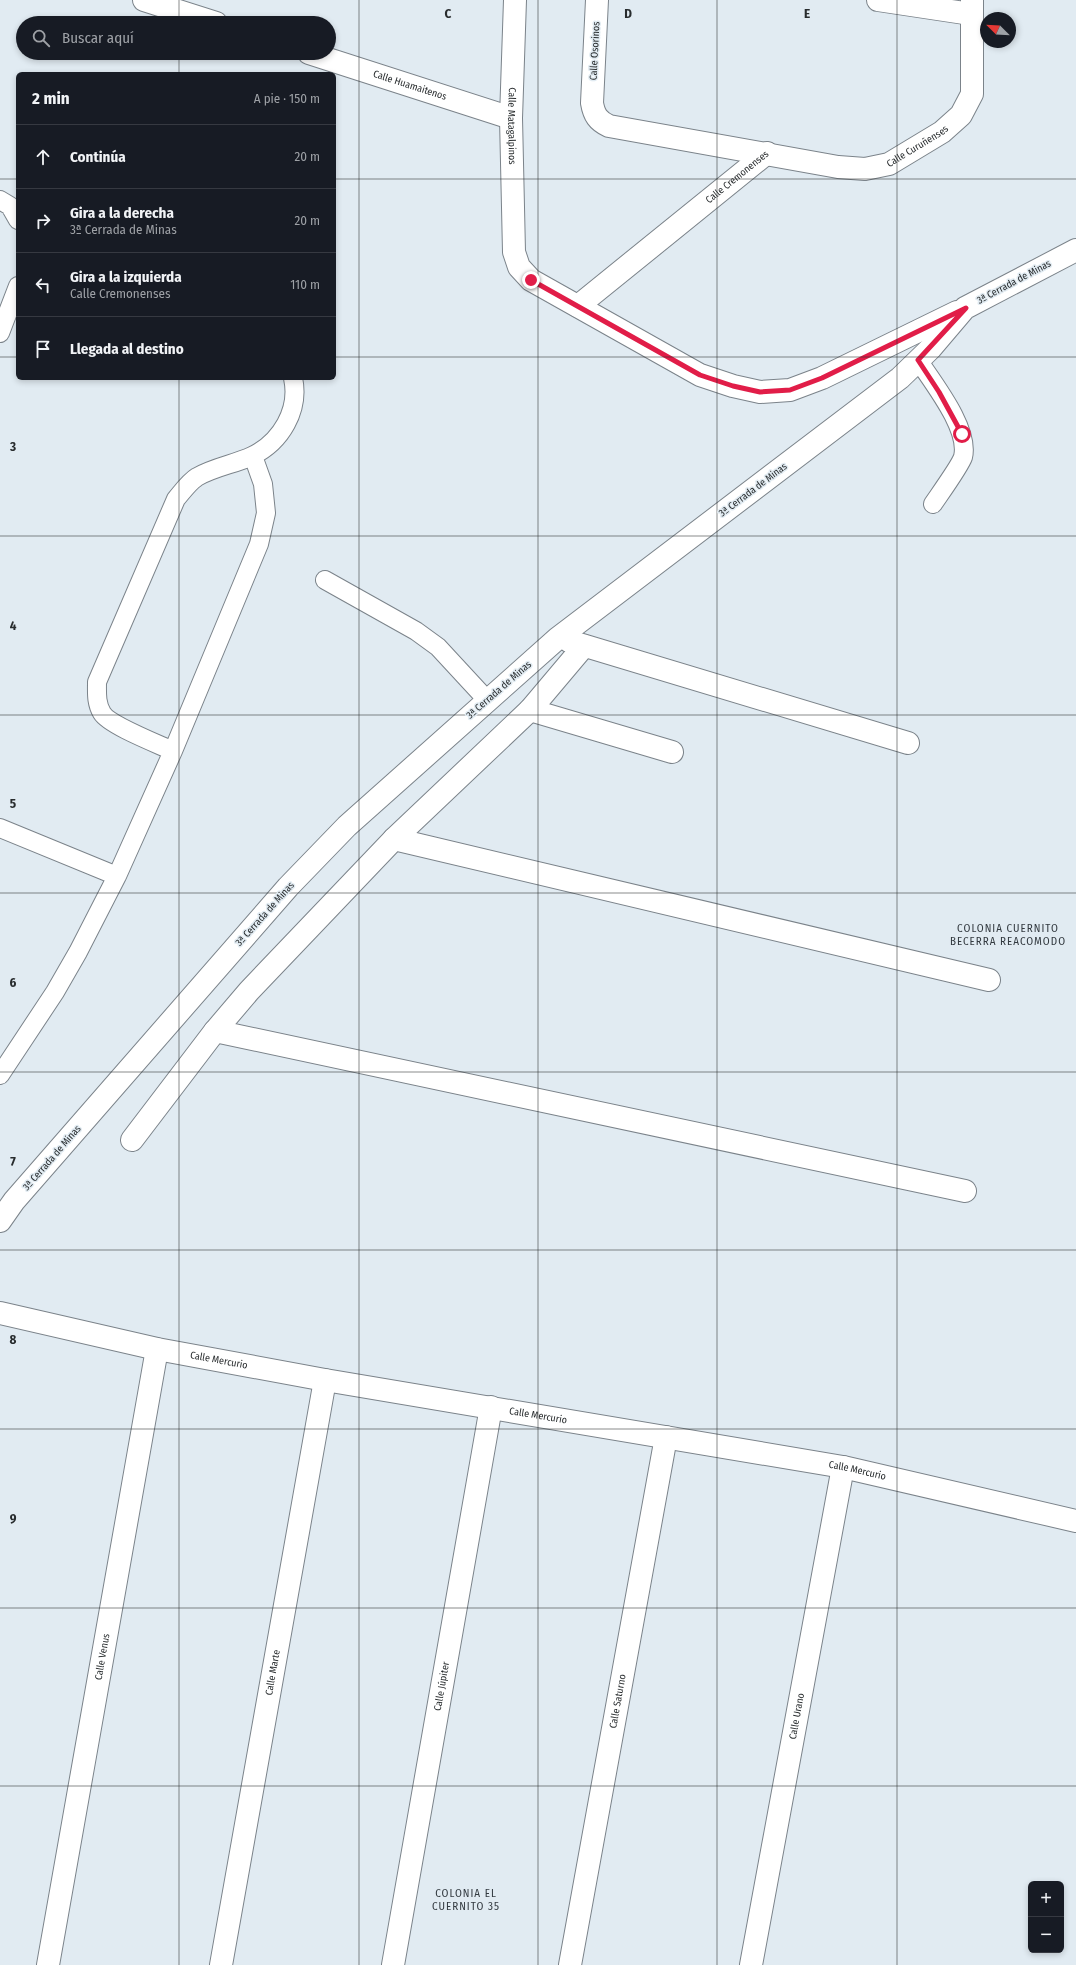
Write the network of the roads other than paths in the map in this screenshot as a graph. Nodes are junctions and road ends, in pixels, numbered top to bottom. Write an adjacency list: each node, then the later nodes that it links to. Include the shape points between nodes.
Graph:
1 (144, 0): 6 (street)
2 (514, 0): 9 (street, Calle Matagalpinos)
3 (597, 0): 8 (street, Calle Osorinos)
4 (878, 0): 5 (street, Calle Curuñenses)
5 (971, 7): 10 (street, Calle Curuñenses, via 972,94 962,115 942,132 889,164 864,169)
6 (194, 16)
7 (331, 60): 9 (street, Calle Huamaitenos)
8 (592, 103): 10 (street, Calle Cremonenses, via 594,113 600,122 609,126)
9 (511, 118): 15 (street, Calle Matagalpinos, via 514,252 519,267 531,280)
10 (767, 153): 15 (street, Calle Cremonenses)
11 (0, 200): 12 (lane, via 10,206)
12 (16, 216)
13 (1076, 250): 16 (street, 3ª Cerrada de Minas)
14 (16, 291): 17 (lane)
15 (578, 306): 16 (street, via 700,375 760,392 790,390 822,378)
16 (966, 308): 18 (street, 3ª Cerrada de Minas)
17 (0, 333)
18 (918, 360): 21 (lane, via 962,434 963,457); 23 (street, 3ª Cerrada de Minas, via 900,378)
19 (294, 380): 20 (lane, via 294,406 286,426 275,440)
20 (253, 456): 28 (lane, via 263,484 266,513 259,544); 28 (lane, via 197,477 176,499 97,682 97,699 102,714 115,723)
21 (933, 504)
22 (324, 580): 25 (lane, via 416,631 438,647)
23 (558, 638): 24 (street); 25 (street, 3ª Cerrada de Minas)
24 (584, 646): 26 (street); 27 (street)
25 (487, 700): 38 (street, 3ª Cerrada de Minas, via 347,826 288,887 14,1201)
26 (530, 710): 29 (street); 31 (street)
27 (908, 743)
28 (173, 750): 32 (lane)
29 (672, 752)
30 (0, 828): 32 (lane)
31 (394, 839): 33 (street); 34 (street, via 249,991)
32 (116, 876): 35 (lane, via 70,965)
33 (989, 980)
34 (215, 1031): 36 (street); 37 (street)
35 (0, 1075)
36 (132, 1140)
37 (965, 1191)
38 (0, 1221)
39 (0, 1313): 40 (street, Calle Mercurio)
40 (157, 1349): 41 (street, Calle Mercurio); 46 (street, Calle Venus)
41 (325, 1380): 42 (street, Calle Mercurio); 47 (street, Calle Marte)
42 (491, 1407): 43 (street, Calle Mercurio); 48 (street, Calle Júpiter)
43 (666, 1437): 44 (street, Calle Mercurio); 49 (street, Calle Saturno)
44 (843, 1467): 45 (street, Calle Mercurio); 50 (street, Calle Urano)
45 (1076, 1521)
46 (48, 1965)
47 (222, 1965)
48 (393, 1965)
49 (570, 1965)
50 (751, 1965)

